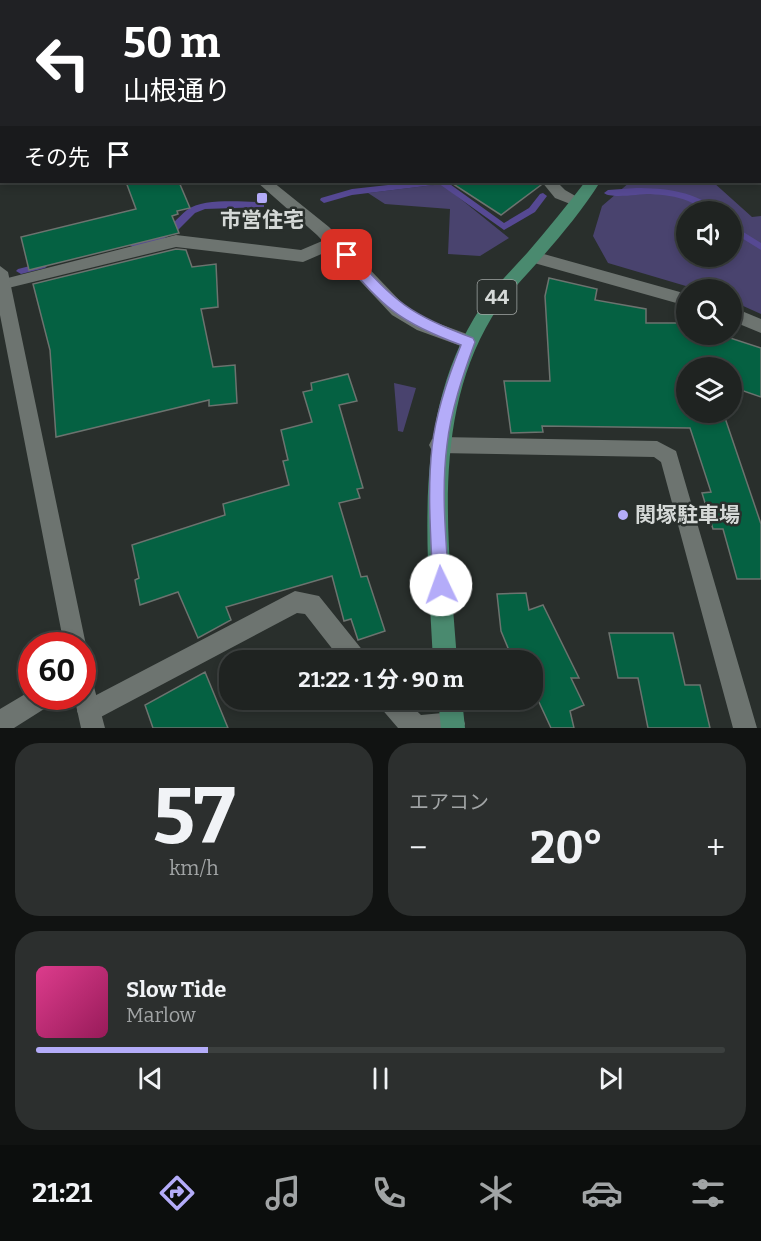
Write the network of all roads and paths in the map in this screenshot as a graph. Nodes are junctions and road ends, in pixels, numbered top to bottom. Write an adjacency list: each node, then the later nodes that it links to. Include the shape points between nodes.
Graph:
1 (265, 183): 5 (street)
2 (550, 183): 4 (street, via 560,194)
3 (592, 183): 4 (main road, 44)
4 (578, 202): 6 (main road, 44)
5 (334, 242): 7 (street, via 303,256 176,241); 11 (street, via 398,310 423,325)
6 (533, 257): 8 (street); 11 (main road, 44, via 499,296)
7 (1, 281): 13 (street)
8 (676, 297)
9 (742, 318): 10 (street)
10 (761, 326)
11 (469, 342): 12 (main road, 44, via 453,384)
12 (439, 445): 15 (main road, 44, via 437,505); 22 (street, via 657,449 669,457)
13 (72, 632)
14 (348, 650): 19 (street, via 311,604 295,602)
15 (444, 650)
16 (21, 710): 20 (street)
17 (397, 710): 21 (street, via 418,728)
18 (451, 710): 21 (main road)
19 (91, 719)
20 (0, 723)
21 (453, 726)
22 (745, 728)

